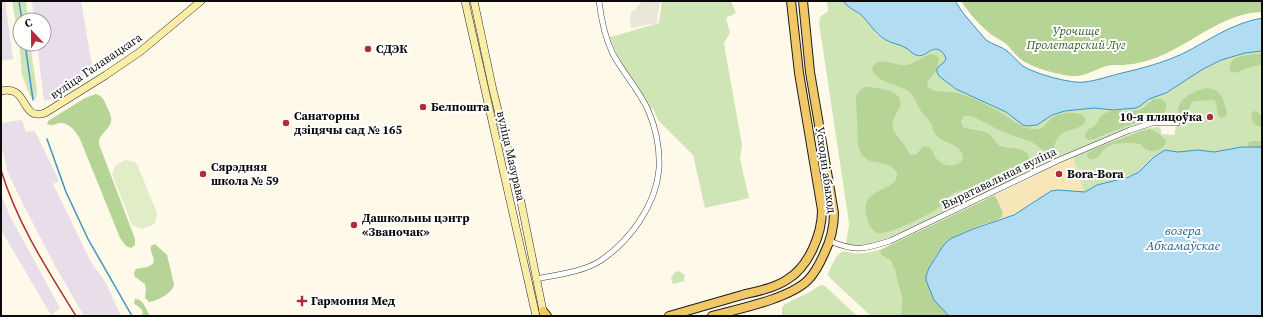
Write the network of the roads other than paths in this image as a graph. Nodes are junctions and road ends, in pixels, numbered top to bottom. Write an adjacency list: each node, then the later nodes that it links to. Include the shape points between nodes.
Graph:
1 (201, 1): 7 (main road, вуліца Галавацкага, via 141,51 45,113 31,112 14,91)
2 (465, 1): 11 (main road, вуліца Мазурава)
3 (474, 1): 10 (main road, вуліца Мазурава)
4 (599, 1): 10 (street, via 602,21 612,51 651,118 659,155 657,179 639,221 610,253 586,267)
5 (791, 1): 13 (main road, Усходні абыход, via 799,73 822,210 821,227 815,245 804,263 789,279 769,288)
6 (803, 1): 9 (main road, Усходні абыход, via 810,72 834,213)
7 (1, 91)
8 (1177, 123): 9 (street, Выратавальная вуліца, via 1152,123 1130,130 1059,160 890,241 850,248)
9 (830, 241): 14 (main road, Усходні абыход, via 815,271 796,289 778,297)
10 (536, 279): 11 (main road); 12 (main road, вуліца Мазурава)
11 (528, 281): 12 (main road, вуліца Мазурава)
12 (543, 315)
13 (669, 316)
14 (712, 316)

